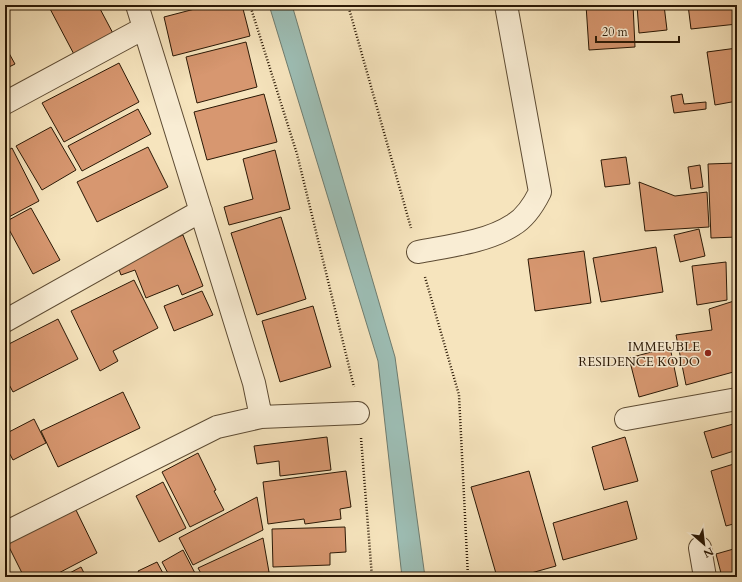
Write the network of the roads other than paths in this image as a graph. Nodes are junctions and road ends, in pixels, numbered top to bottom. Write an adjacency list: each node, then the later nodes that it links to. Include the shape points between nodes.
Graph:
1 (137, 5): 3 (street)
2 (506, 5): 6 (street, via 540,192 533,205 514,225 490,237)
3 (144, 28): 4 (street); 5 (street)
4 (5, 103)
5 (201, 211): 7 (street); 10 (street, via 254,383)
6 (418, 252)
7 (5, 321)
8 (737, 399): 11 (street)
9 (358, 412): 10 (street)
10 (261, 417): 12 (street, via 217,427)
11 (626, 419)
12 (5, 533)
13 (700, 548): 14 (street)
14 (705, 577)

